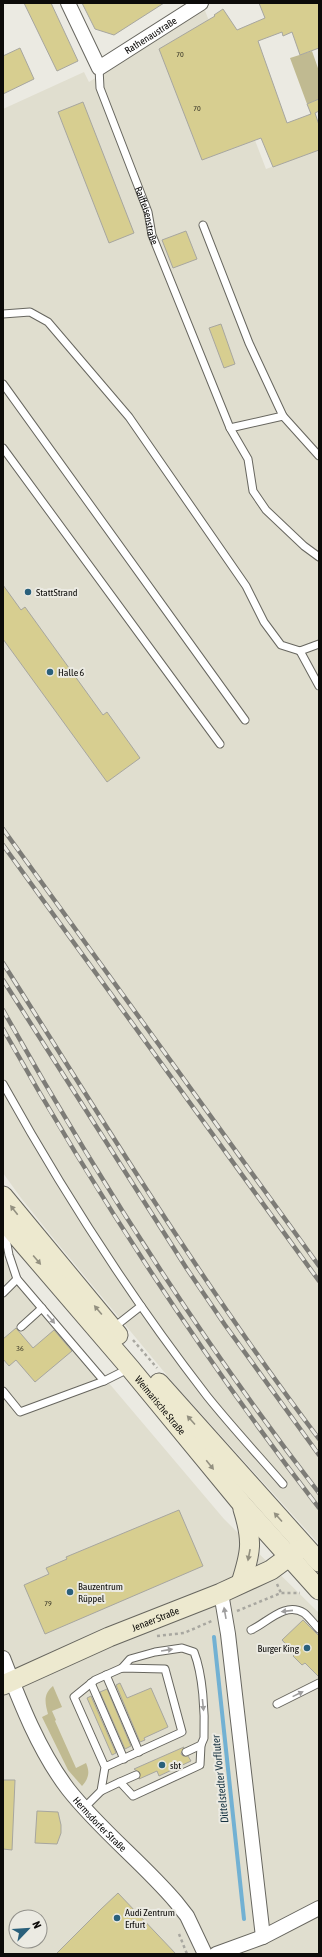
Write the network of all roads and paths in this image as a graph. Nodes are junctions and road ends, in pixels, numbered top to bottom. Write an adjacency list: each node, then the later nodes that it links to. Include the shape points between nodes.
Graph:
1 (68, 3): 3 (street, Raiffeisenstraße)
2 (200, 3): 3 (street, Rathenaustraße)
3 (99, 68): 8 (lane, Raiffeisenstraße, via 100,88 148,212 152,235)
4 (203, 225): 7 (lane, via 249,343)
5 (3, 314): 13 (lane, via 30,312 48,322 129,417 246,586 264,622 281,645)
6 (3, 384): 15 (lane)
7 (282, 416): 8 (lane); 10 (lane)
8 (230, 428): 11 (lane, Raiffeisenstraße, via 248,459 254,491 266,510)
9 (3, 448): 16 (lane)
10 (319, 456)
11 (319, 557)
12 (319, 644): 13 (lane)
13 (300, 651): 14 (lane)
14 (319, 686)
15 (245, 720)
16 (220, 744)
17 (3, 1084): 23 (lane, via 74,1205)
18 (3, 1196): 26 (main road, Weimarische Straße, one-way to 18)
19 (3, 1220): 27 (main road, Weimarische Straße, one-way to 27)
20 (3, 1224): 21 (lane)
21 (17, 1279): 22 (lane); 24 (lane)
22 (3, 1293)
23 (141, 1306): 26 (lane); 30 (lane, via 208,1397)
24 (42, 1308): 25 (lane); 28 (lane, one-way to 28)
25 (21, 1327)
26 (113, 1328): 32 (main road, Weimarische Straße, one-way to 26)
27 (130, 1368): 28 (lane); 31 (main road, Weimarische Straße, one-way to 31)
28 (104, 1381): 29 (lane, via 20,1412)
29 (3, 1391)
30 (283, 1484)
31 (242, 1504): 32 (main road, Weimarische Straße); 34 (main road, one-way to 34, via 251,1547)
32 (297, 1552): 33 (main road, Weimarische Straße); 34 (main road, Jenaer Straße, via 271,1570); 35 (main road, Weimarische Straße)
33 (319, 1562)
34 (241, 1583): 36 (main road, Jenaer Straße)
35 (319, 1590)
36 (221, 1593): 38 (street, one-way to 36); 45 (main road, Jenaer Straße, via 115,1635)
37 (281, 1593): 38 (path)
38 (225, 1616): 41 (path, via 184,1633); 59 (street)
39 (319, 1629): 40 (lane, one-way to 40, via 304,1613 288,1610 280,1611 263,1625)
40 (251, 1630)
41 (155, 1636)
42 (3, 1658): 45 (street, Hermsdorfer Straße)
43 (122, 1668): 44 (lane); 49 (lane, one-way to 49, via 130,1659 155,1652 182,1648 194,1652 205,1724); 50 (lane, via 166,1669 182,1732)
44 (106, 1675): 46 (lane); 50 (lane)
45 (8, 1683): 57 (street, Hermsdorfer Straße, via 46,1754 69,1790)
46 (91, 1684): 52 (lane); 53 (lane, via 74,1697)
47 (319, 1684): 48 (lane, one-way to 47)
48 (277, 1704)
49 (201, 1745): 51 (lane); 55 (lane, via 200,1765 133,1796)
50 (139, 1752): 52 (lane)
51 (186, 1752)
52 (124, 1759): 53 (lane)
53 (105, 1768): 56 (lane)
54 (136, 1775): 55 (lane)
55 (120, 1782): 56 (lane)
56 (101, 1791): 57 (lane)
57 (85, 1807): 60 (street, Hermsdorfer Straße, via 176,1902 187,1916)
58 (319, 1908): 59 (street)
59 (263, 1937): 61 (street)
60 (205, 1954)
61 (216, 1954)

